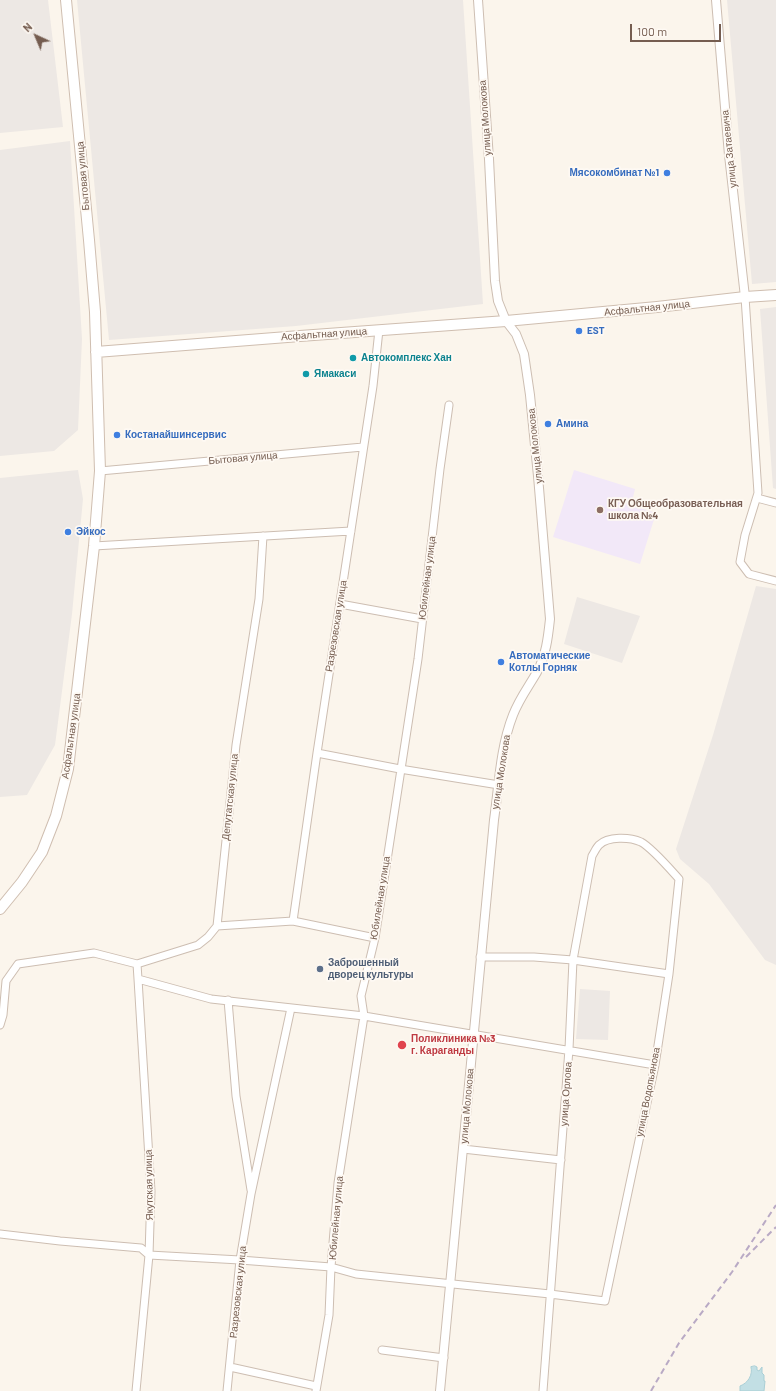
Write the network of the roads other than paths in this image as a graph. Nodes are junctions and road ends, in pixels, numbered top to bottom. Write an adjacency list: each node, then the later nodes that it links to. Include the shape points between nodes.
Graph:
1 (66, 0): 8 (main road, Бытовая улица, via 89,240)
2 (478, 0): 6 (street, улица Молокова, via 495,281 498,301)
3 (716, 0): 5 (street, улица Затаевича, via 729,155)
4 (776, 295): 5 (main road, Асфальтная улица)
5 (745, 297): 6 (main road, Асфальтная улица); 12 (street)
6 (506, 321): 7 (main road, Асфальтная улица); 22 (street, улица Молокова, via 516,334 524,354 528,381 550,619 544,656 514,713 505,740)
7 (379, 330): 8 (main road, Асфальтная улица); 10 (street, Разрезовская улица)
8 (96, 352): 11 (main road, Асфальтная улица)
9 (449, 405): 19 (street, Юбилейная улица)
10 (363, 447): 11 (street, Бытовая улица); 14 (street, Разрезовская улица)
11 (100, 471): 16 (main road, Асфальтная улица)
12 (757, 498): 13 (street); 17 (street, via 745,535 740,562 749,574)
13 (776, 503)
14 (351, 531): 15 (street); 18 (street, Разрезовская улица)
15 (263, 536): 16 (street); 26 (street, Депутатская улица, via 259,599 236,745)
16 (94, 546): 24 (main road, Асфальтная улица, via 68,769 56,816 42,852 13,895)
17 (776, 581)
18 (340, 604): 19 (street); 20 (street, Разрезовская улица)
19 (422, 619): 21 (street, Юбилейная улица)
20 (317, 753): 21 (street); 25 (street, Разрезовская улица)
21 (400, 769): 22 (street); 27 (street, Юбилейная улица)
22 (499, 785): 28 (street, улица Молокова)
23 (641, 842): 29 (street, улица Орлова, via 623,838 612,839 599,845 592,856); 31 (street, улица Водопьянова, via 679,879)
24 (0, 909)
25 (293, 921): 26 (street); 27 (street)
26 (217, 926): 30 (street, via 198,945)
27 (375, 938): 35 (street, Юбилейная улица, via 361,996)
28 (480, 958): 29 (street, via 534,957); 37 (street, улица Молокова)
29 (573, 960): 31 (street); 38 (street, улица Орлова)
30 (137, 964): 32 (street, Якутская улица); 36 (street, via 94,953 18,964 6,981)
31 (669, 974): 39 (street, улица Водопьянова)
32 (138, 979): 33 (street, via 211,999); 44 (street, Якутская улица, via 151,1191)
33 (228, 1000): 34 (street); 42 (street, Разрезовская улица, via 236,1096)
34 (291, 1008): 35 (street); 42 (street, Разрезовская улица)
35 (364, 1016): 37 (street); 46 (street, Юбилейная улица, via 338,1183)
36 (0, 1025)
37 (473, 1034): 38 (street); 40 (street, улица Молокова)
38 (569, 1050): 39 (street); 41 (street, улица Орлова)
39 (655, 1065): 48 (street, улица Водопьянова, via 605,1301)
40 (463, 1149): 41 (street); 47 (street, улица Молокова)
41 (561, 1160): 48 (street, улица Орлова)
42 (251, 1194): 45 (street, Разрезовская улица)
43 (0, 1234): 44 (street, via 141,1248)
44 (149, 1255): 45 (street); 53 (street, Якутская улица)
45 (240, 1260): 46 (street); 51 (street, Разрезовская улица)
46 (331, 1267): 47 (street, via 356,1274); 52 (street, Юбилейная улица, via 329,1315)
47 (451, 1284): 48 (street); 50 (street, улица Молокова)
48 (550, 1294): 56 (street, улица Орлова)
49 (382, 1350): 50 (street)
50 (444, 1358): 55 (street, улица Молокова)
51 (230, 1367): 52 (street); 54 (street, Разрезовская улица)
52 (316, 1389)
53 (136, 1391)
54 (227, 1391)
55 (440, 1391)
56 (542, 1391)

